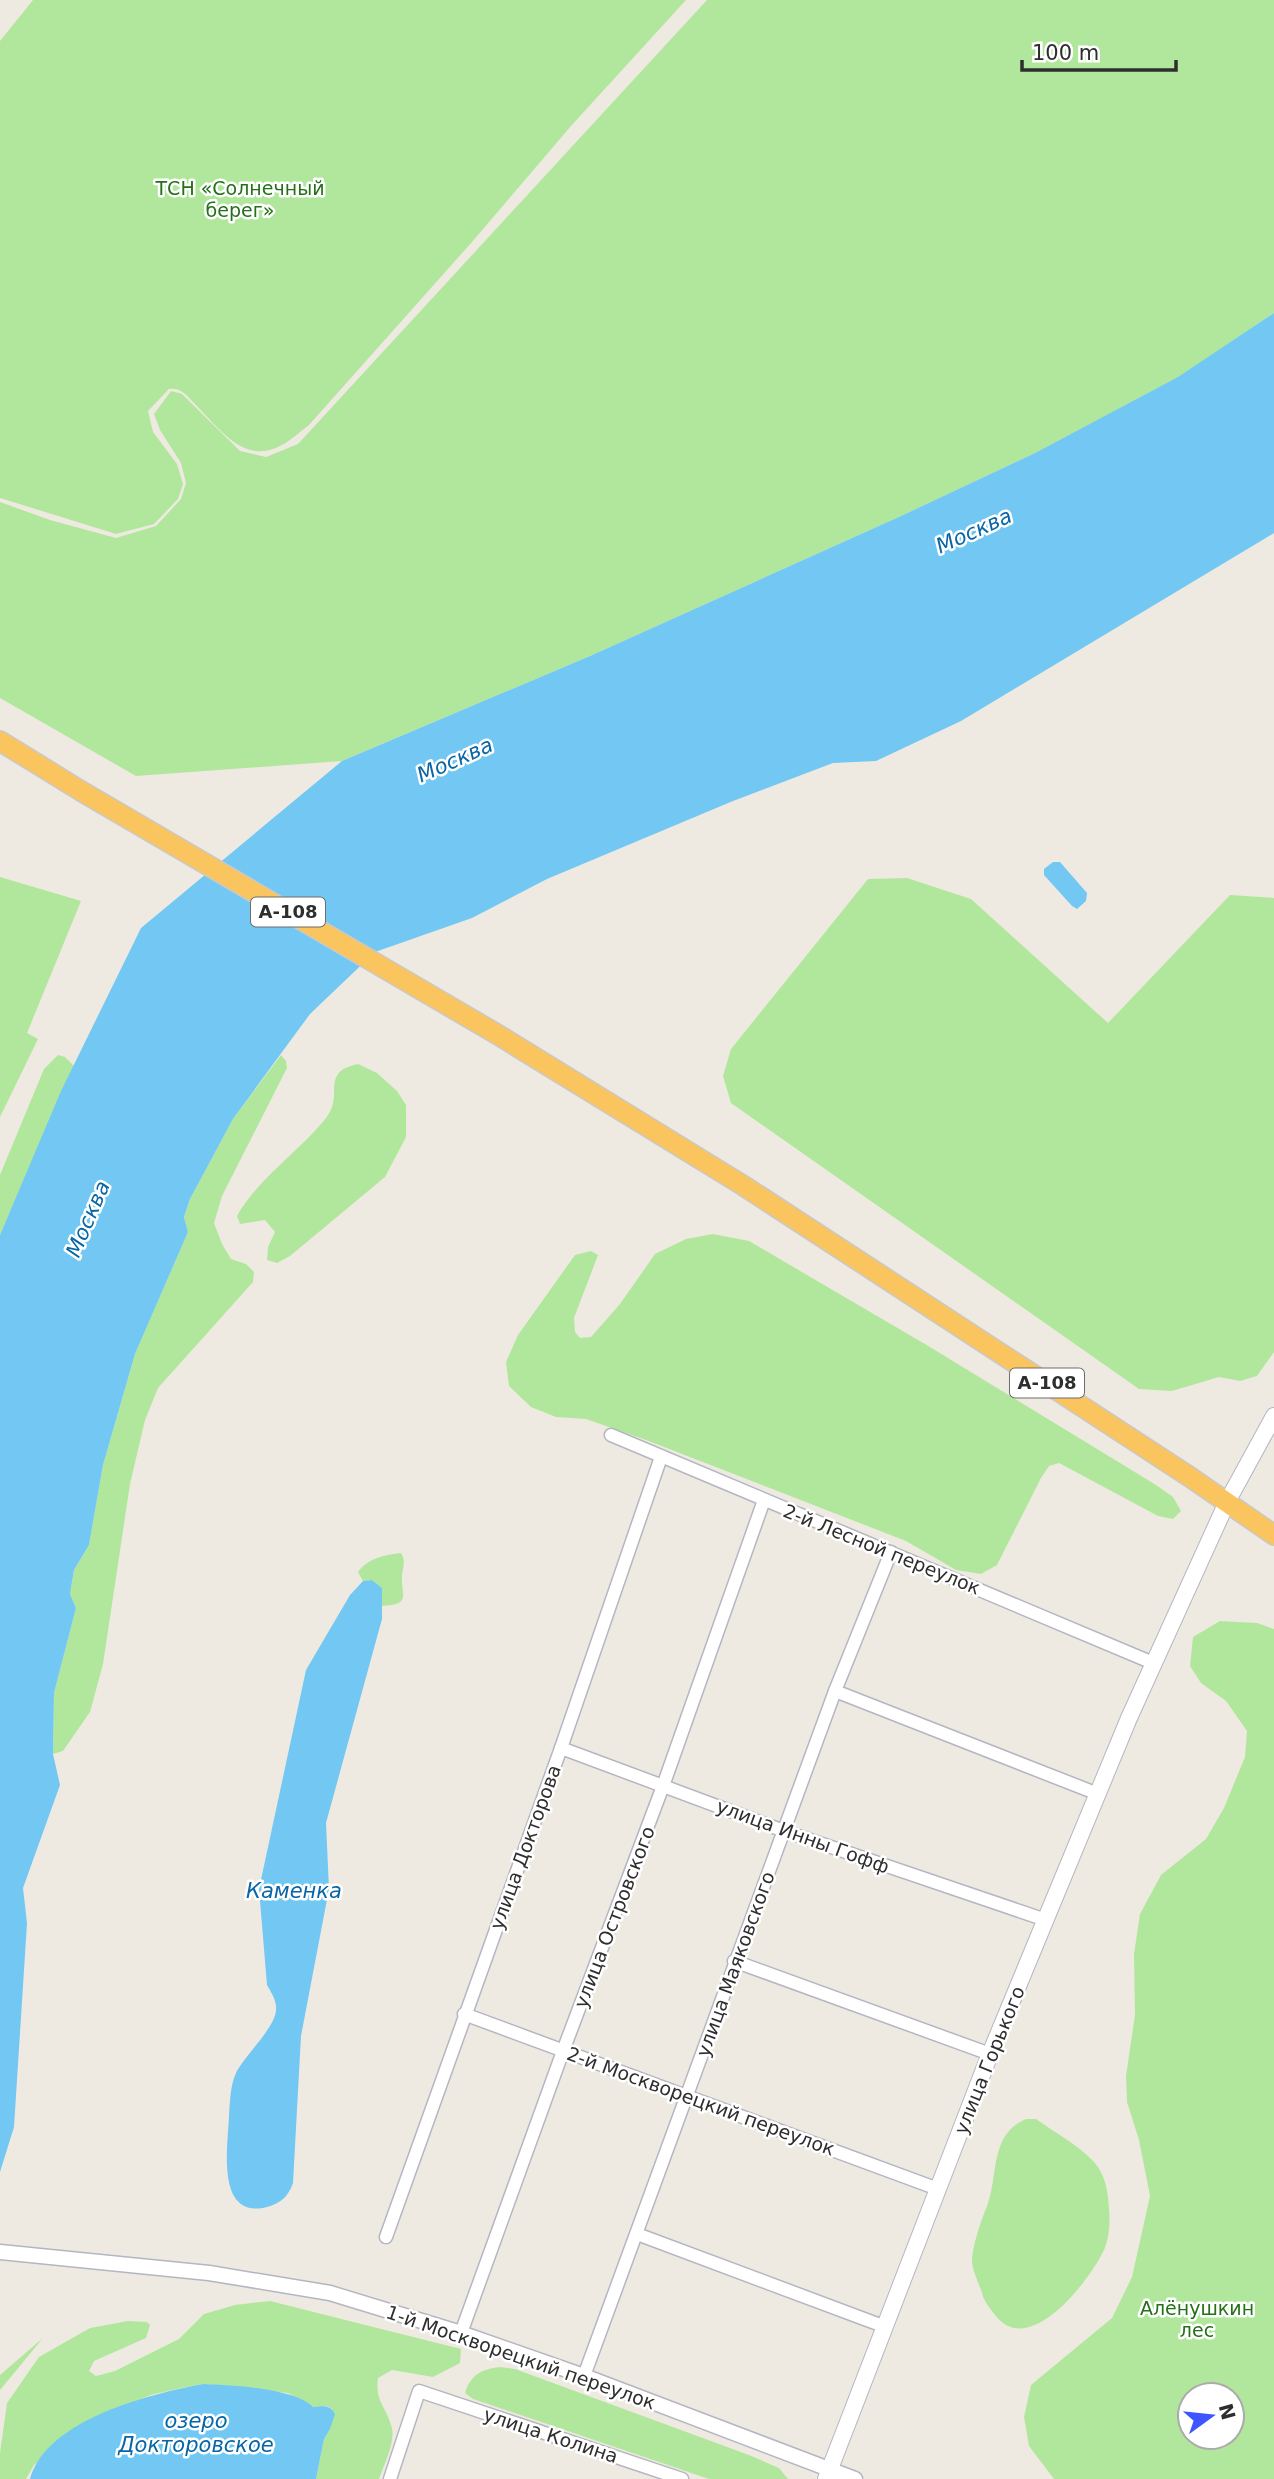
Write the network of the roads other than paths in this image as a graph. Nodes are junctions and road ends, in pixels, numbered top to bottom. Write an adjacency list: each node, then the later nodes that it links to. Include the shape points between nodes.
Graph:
1 (0, 741): 6 (highway, А-108, via 744,1186)
2 (1274, 1416): 6 (main road, улица Горького)
3 (611, 1435): 4 (street, 2-й Лесной переулок)
4 (661, 1457): 5 (street, 2-й Лесной переулок); 11 (street, улица Докторова)
5 (764, 1500): 8 (street, 2-й Лесной переулок); 12 (street, улица Островского)
6 (1227, 1502): 7 (highway, А-108); 9 (main road, улица Горького)
7 (1274, 1535)
8 (891, 1552): 9 (street, 2-й Лесной переулок); 10 (street, улица Маяковского)
9 (1153, 1663): 13 (main road, улица Горького)
10 (835, 1691): 13 (street); 14 (street, улица Маяковского)
11 (561, 1748): 12 (street, улица Инны Гофф); 17 (street, улица Докторова)
12 (663, 1786): 14 (street, улица Инны Гофф); 18 (street, улица Островского)
13 (1098, 1794): 15 (main road, улица Горького)
14 (784, 1831): 15 (street, улица Инны Гофф); 16 (street, улица Маяковского)
15 (1046, 1920): 19 (main road, улица Горького)
16 (734, 1961): 19 (street); 20 (street, улица Маяковского)
17 (464, 2014): 18 (street, 2-й Москворецкий переулок); 23 (street, улица Докторова)
18 (564, 2051): 20 (street, 2-й Москворецкий переулок); 26 (street, улица Островского)
19 (990, 2054): 21 (main road, улица Горького)
20 (688, 2097): 21 (street, 2-й Москворецкий переулок); 22 (street, улица Маяковского)
21 (938, 2189): 25 (main road, улица Горького)
22 (637, 2234): 25 (street); 27 (street, улица Маяковского)
23 (386, 2237)
24 (0, 2252): 26 (street, 1-й Москворецкий переулок, via 261,2280 330,2293)
25 (884, 2326): 28 (main road, улица Горького)
26 (461, 2333): 27 (street, 1-й Москворецкий переулок)
27 (584, 2376): 28 (street, 1-й Москворецкий переулок)
28 (827, 2475): 31 (street, 1-й Москворецкий переулок)
29 (390, 2479): 30 (street, улица Колина, via 419,2391)
30 (682, 2479)
31 (855, 2479)

